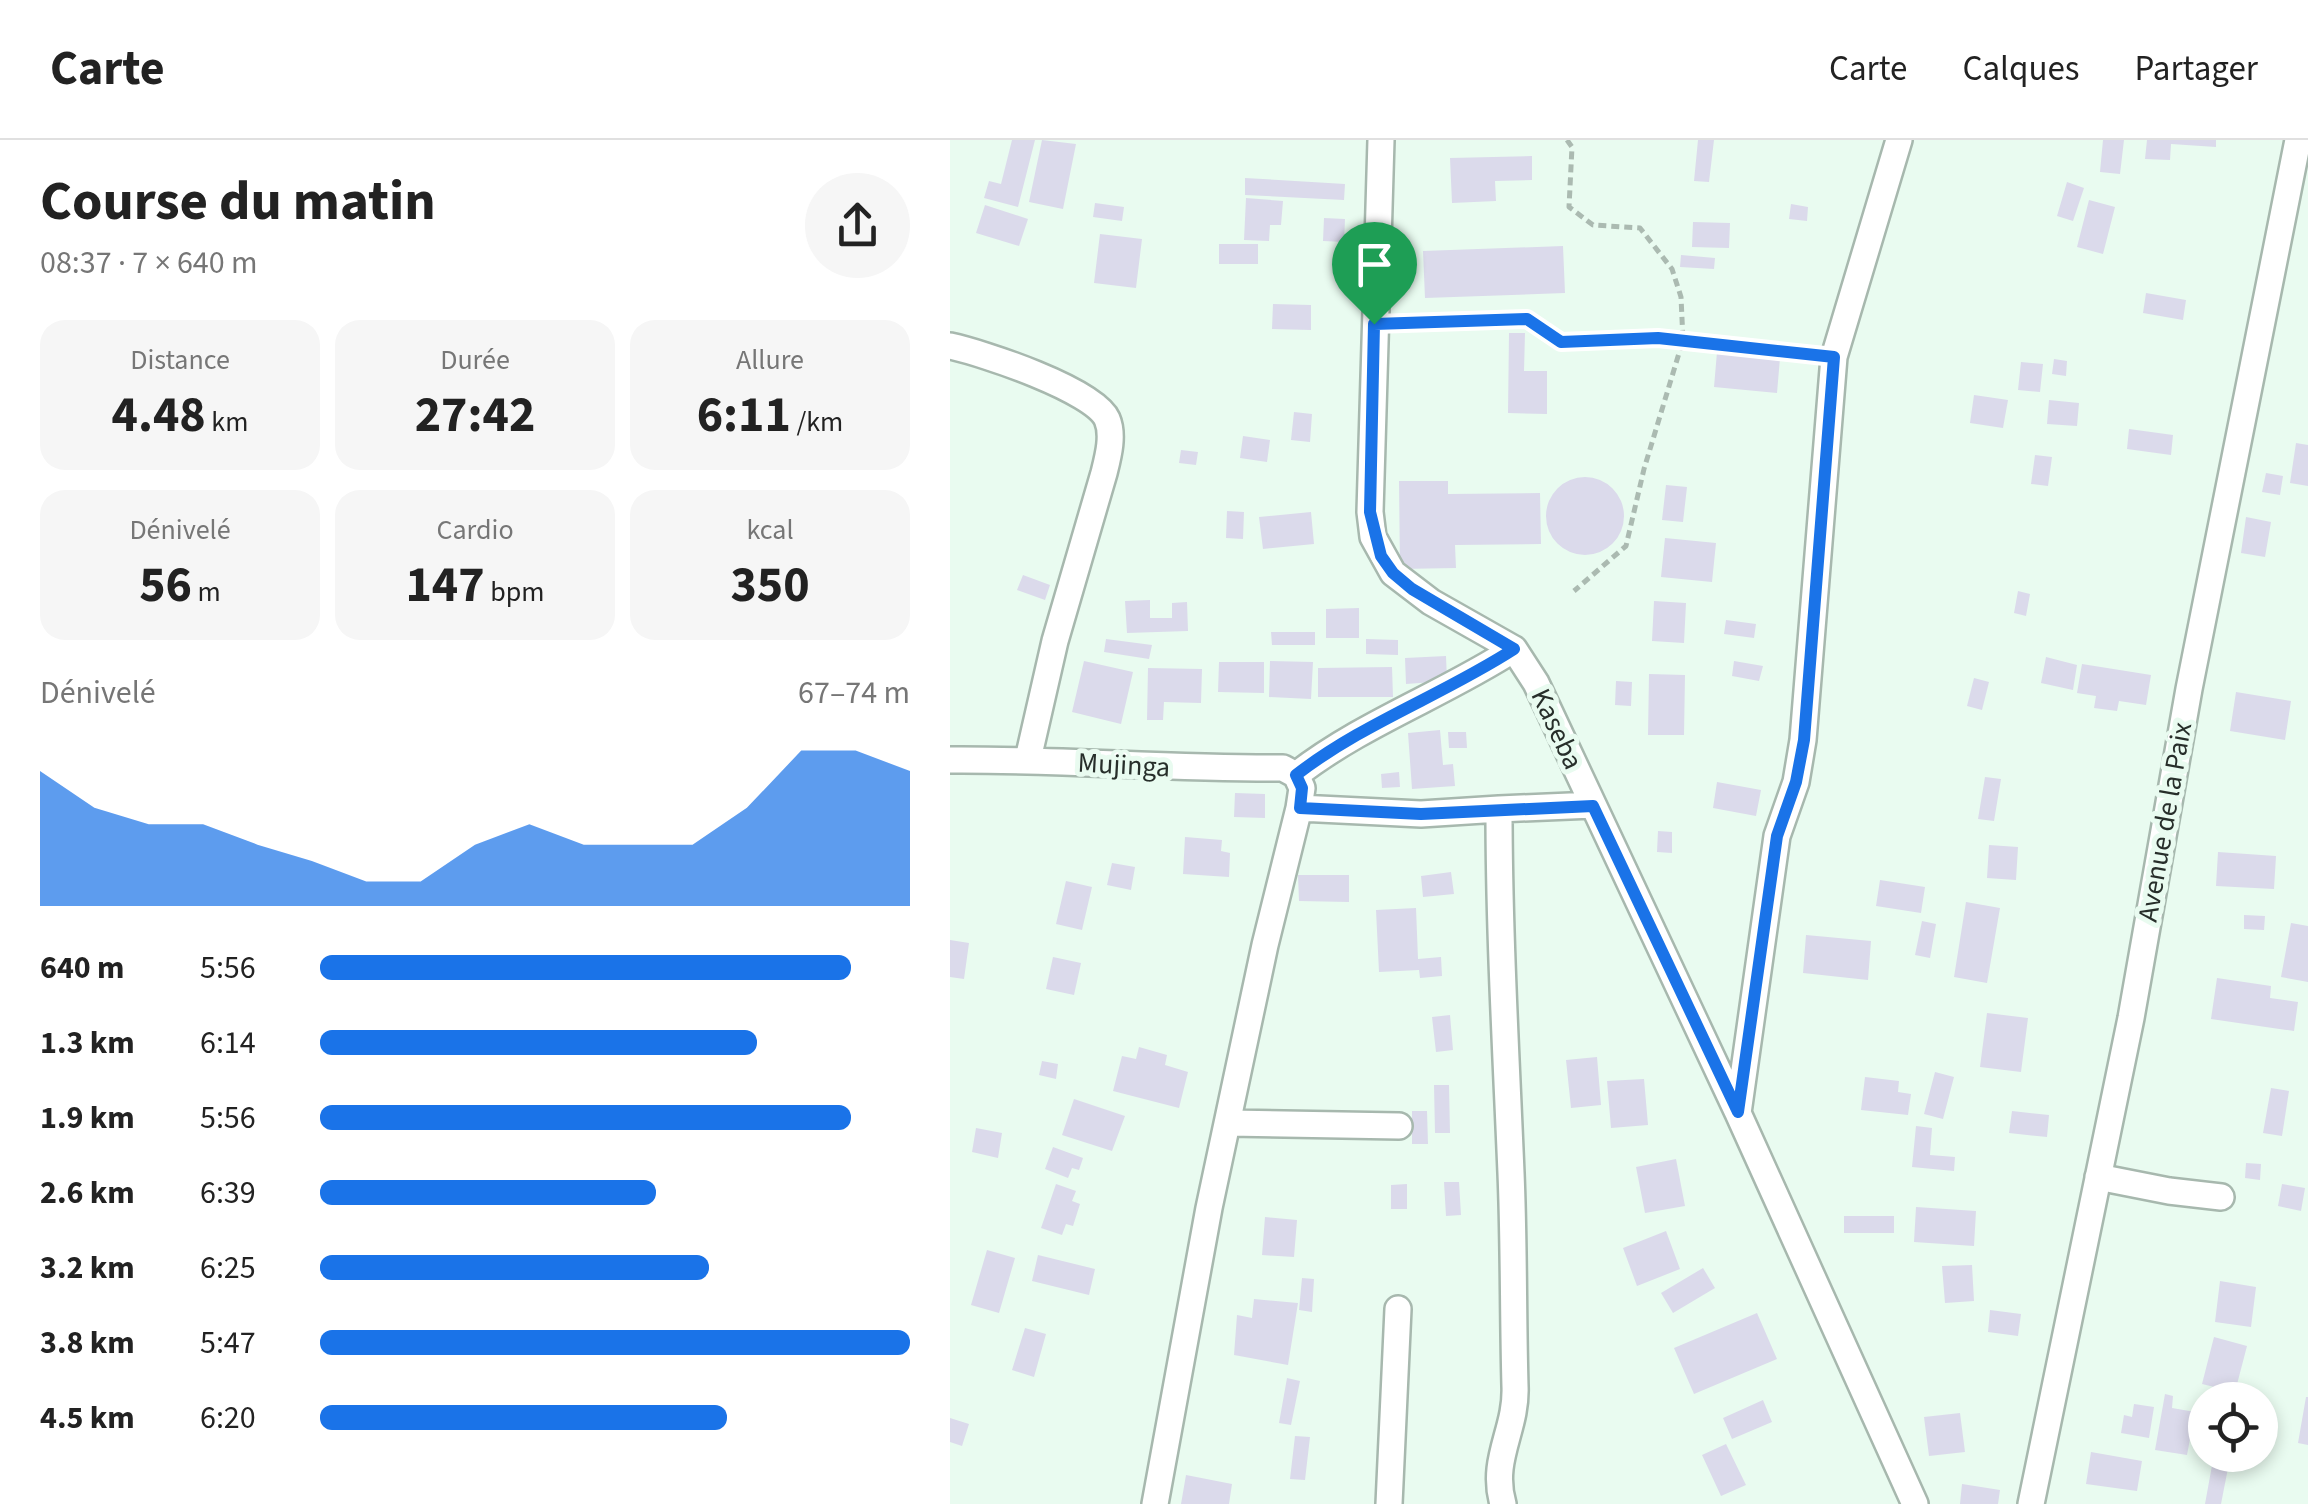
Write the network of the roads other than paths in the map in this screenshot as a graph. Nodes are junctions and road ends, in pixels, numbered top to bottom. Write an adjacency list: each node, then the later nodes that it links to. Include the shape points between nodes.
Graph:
1 (1382, 140): 5 (street, Kaseba, via 1370,512 1381,556 1412,589)
2 (1900, 140): 12 (street, via 1834,357 1804,740 1777,836)
3 (2298, 140): 15 (street, Avenue de la Paix)
4 (950, 346): 7 (street, via 1070,389 1097,404 1109,421 1104,474)
5 (1514, 649): 8 (street, via 1366,728); 9 (street, Kaseba)
6 (950, 760): 7 (street, Mujinga)
7 (1028, 760): 8 (street, Mujinga, via 1284,768)
8 (1296, 775): 10 (street)
9 (1593, 806): 11 (street); 12 (street, Kaseba)
10 (1300, 808): 11 (street, via 1421,814); 13 (street)
11 (1499, 809): 20 (street, via 1516,1405 1499,1460)
12 (1738, 1112): 21 (street, Kaseba)
13 (1229, 1123): 14 (street); 18 (street)
14 (1399, 1126)
15 (2098, 1177): 16 (street); 22 (street, Avenue de la Paix)
16 (2221, 1197)
17 (1398, 1309): 19 (street)
18 (1154, 1504)
19 (1389, 1504)
20 (1503, 1504)
21 (1915, 1504)
22 (2032, 1504)

